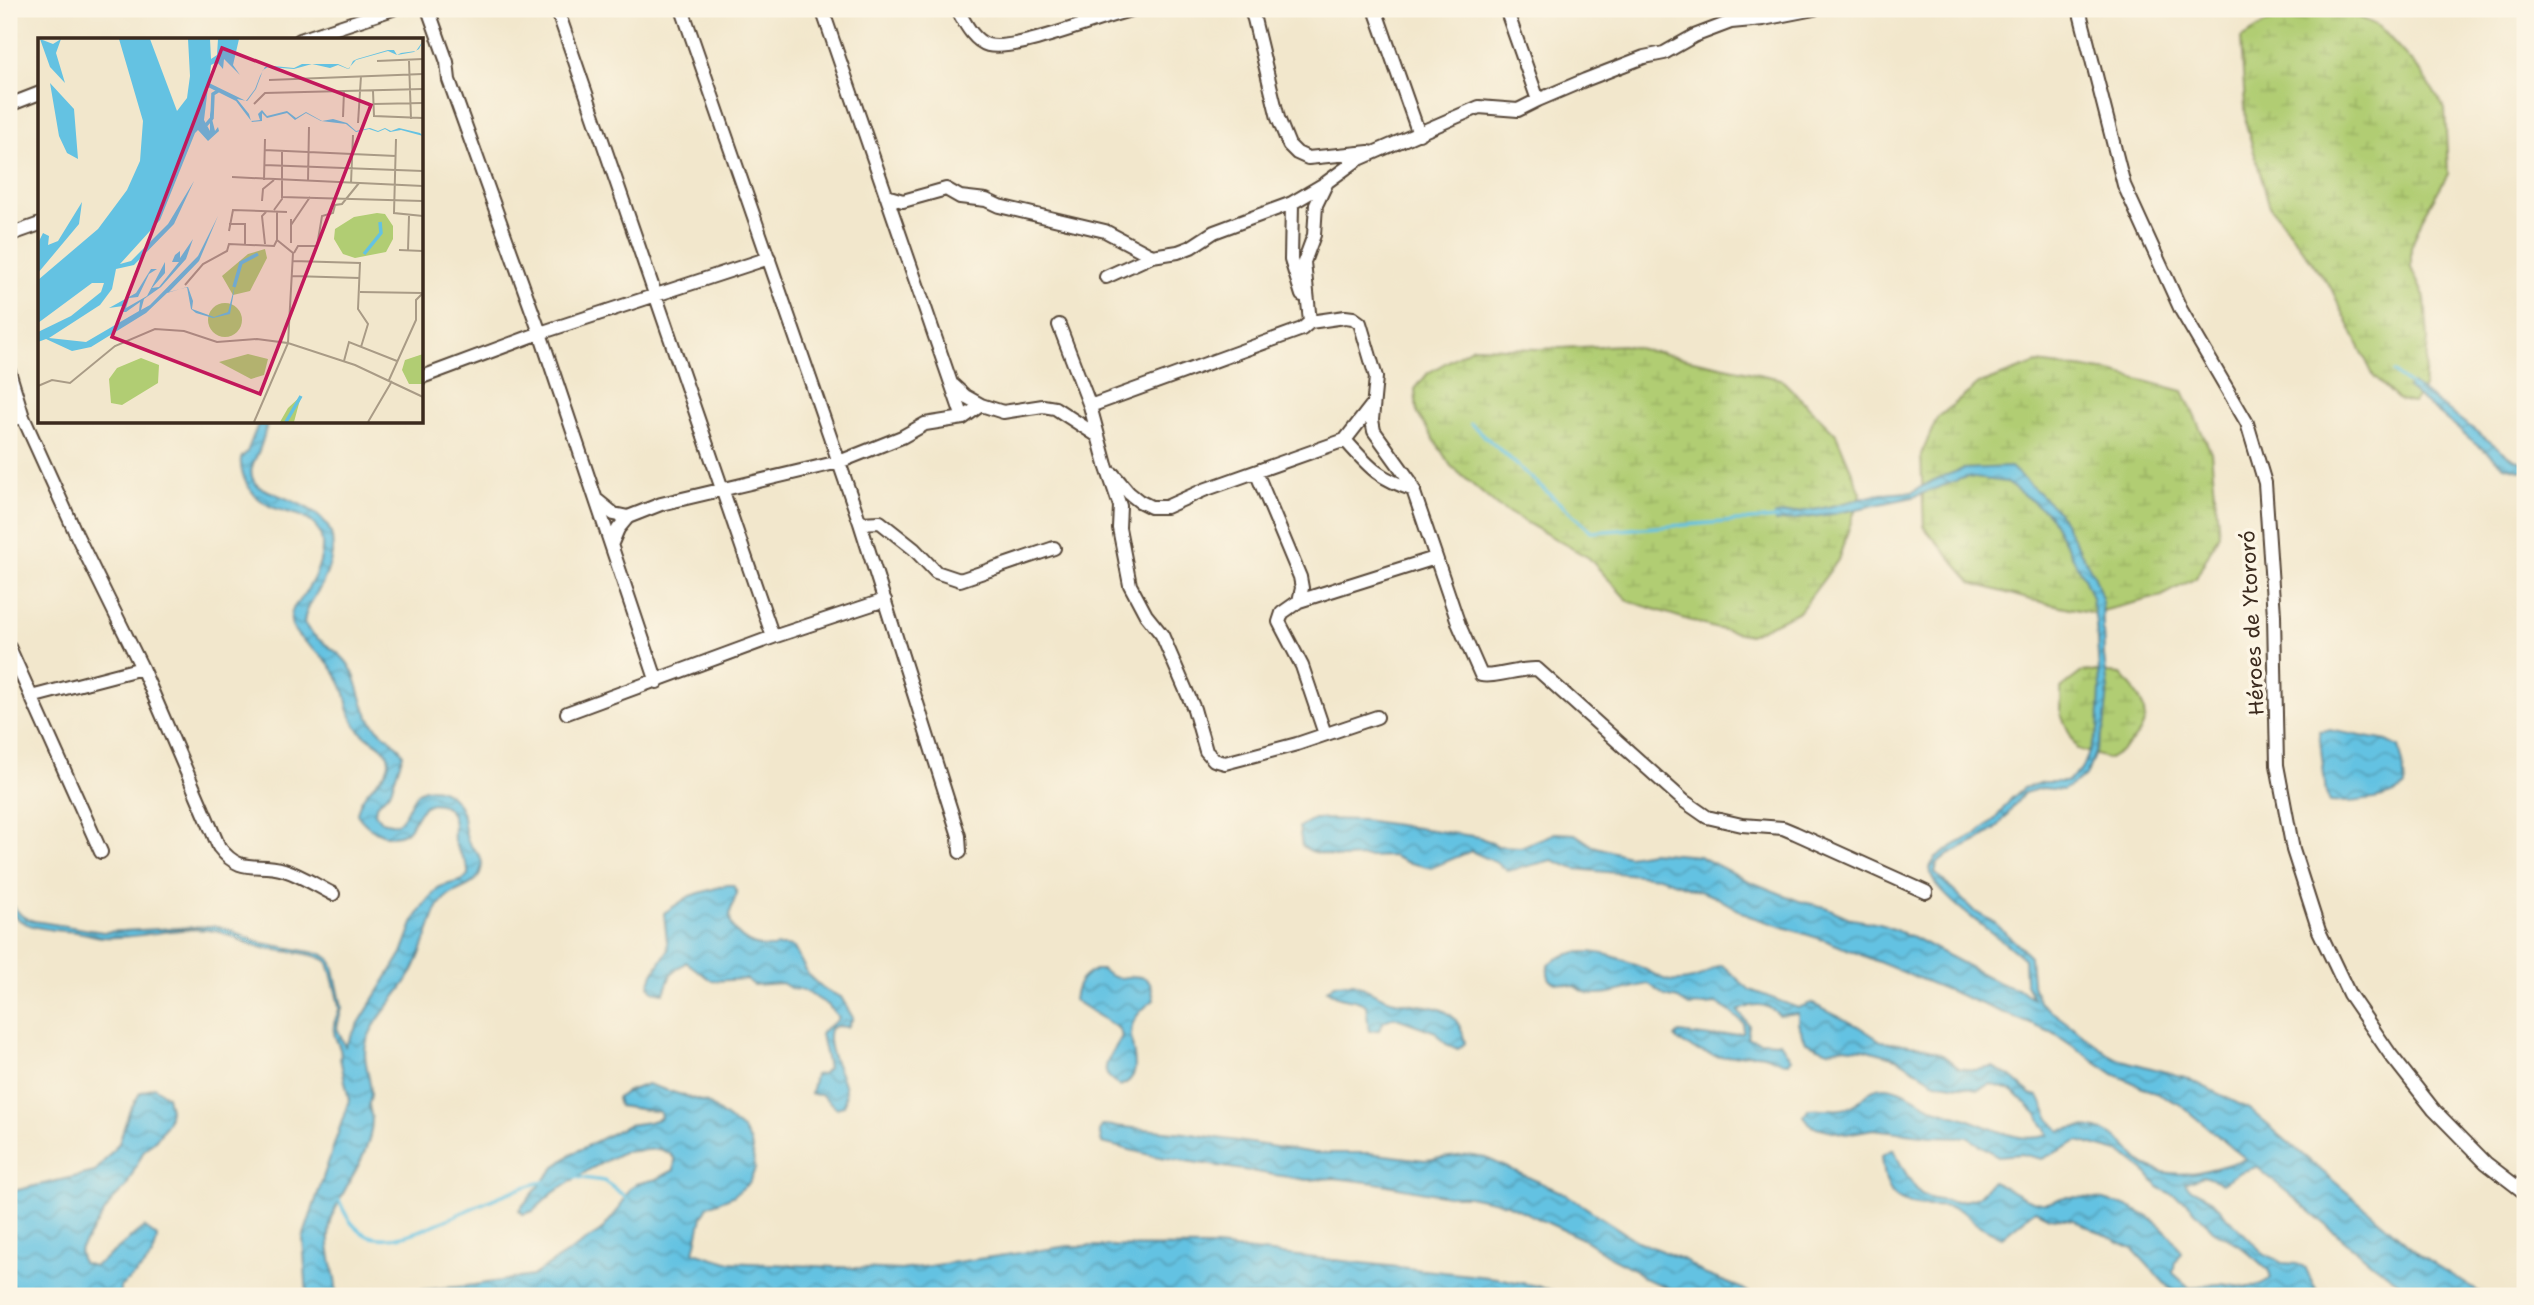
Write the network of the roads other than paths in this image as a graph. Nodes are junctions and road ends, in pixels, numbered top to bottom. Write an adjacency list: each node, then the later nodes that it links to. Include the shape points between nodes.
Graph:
1 (393, 9): 13 (street)
2 (428, 9): 30 (street)
3 (557, 9): 27 (street)
4 (682, 9): 25 (street)
5 (822, 9): 20 (street)
6 (957, 9): 7 (street, via 977,39 1000,46)
7 (1135, 9)
8 (1250, 9): 18 (street, via 1289,145 1308,158)
9 (1375, 9): 17 (street)
10 (1506, 9): 15 (street)
11 (1814, 9): 15 (street, via 1731,22 1664,53)
12 (2079, 9): 67 (street, Héroes de Ytororó, via 2124,185 2181,310 2247,423 2264,483 2274,615 2277,765 2293,850 2319,930 2349,994 2390,1054 2434,1110 2486,1163)
13 (306, 38)
14 (38, 94): 16 (street)
15 (1538, 100): 17 (street, via 1518,110 1479,107)
16 (9, 106)
17 (1419, 134): 18 (street)
18 (1373, 152): 19 (street)
19 (1327, 182): 21 (street); 28 (street, via 1316,205 1314,235 1304,262)
20 (886, 196): 24 (street, via 902,201 946,190 1105,231); 33 (street)
21 (1292, 203): 24 (street, via 1214,232 1178,252); 28 (street, via 1291,260)
22 (38, 225): 23 (street)
23 (9, 235)
24 (1152, 256): 26 (street)
25 (769, 258): 27 (street); 42 (street)
26 (1106, 276)
27 (655, 294): 30 (street); 45 (street)
28 (1310, 322): 34 (street, via 1345,317 1360,323 1375,369); 36 (street, via 1302,329)
29 (1059, 325): 36 (street)
30 (540, 333): 32 (street); 47 (street)
31 (9, 371): 37 (street)
32 (424, 376)
33 (951, 383): 35 (street); 38 (street)
34 (1375, 402): 41 (street); 46 (street, via 1374,431)
35 (981, 405): 38 (street); 40 (street, via 1003,412 1055,408)
36 (1090, 406): 40 (street)
37 (23, 417): 39 (street); 57 (street)
38 (963, 418): 42 (street, via 925,424)
39 (9, 420)
40 (1098, 436): 43 (street)
41 (1345, 440): 44 (street); 46 (street, via 1374,472)
42 (839, 462): 45 (street); 49 (street)
43 (1106, 465): 44 (street, via 1129,494 1151,507 1166,507); 62 (street, via 1121,506 1119,528 1130,585 1162,635 1194,709 1206,751 1225,763)
44 (1256, 472): 54 (street, via 1300,578)
45 (722, 488): 48 (street); 55 (street)
46 (1414, 490): 52 (street)
47 (597, 500): 48 (street, via 614,514); 50 (street)
48 (628, 517): 50 (street)
49 (860, 523): 51 (street, via 880,522 936,572 960,579); 53 (street)
50 (612, 543): 58 (street)
51 (1054, 548)
52 (1435, 558): 54 (street); 65 (street, via 1481,675 1536,669 1707,817 1783,828)
53 (885, 600): 55 (street); 64 (street, via 959,836)
54 (1299, 601): 62 (street, via 1282,613 1279,622 1302,666)
55 (773, 637): 58 (street)
56 (9, 647): 59 (street)
57 (142, 668): 59 (street); 66 (street, via 226,856 250,868 285,870)
58 (657, 682): 60 (street)
59 (31, 697): 63 (street)
60 (567, 713)
61 (1377, 717): 62 (street)
62 (1325, 734)
63 (101, 852)
64 (960, 852)
65 (1926, 891)
66 (333, 894)
67 (2525, 1193)

